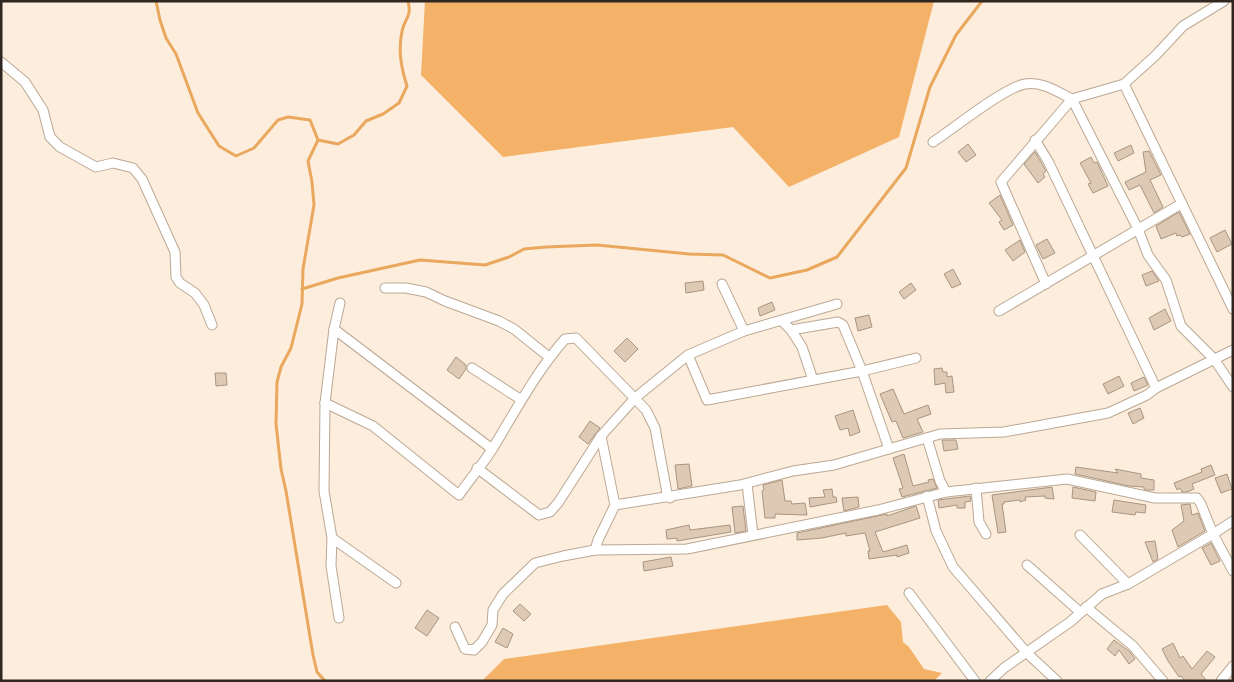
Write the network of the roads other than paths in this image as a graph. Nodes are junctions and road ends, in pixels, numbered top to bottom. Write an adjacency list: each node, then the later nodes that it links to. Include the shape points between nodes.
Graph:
1 (1224, 1): 3 (street, via 1183,26)
2 (1, 62): 18 (street, via 25,82 43,110 50,137 60,147 96,167 113,163 133,168 142,179 175,252 176,277 200,299)
3 (1124, 84): 4 (street); 7 (street)
4 (1072, 99): 5 (street); 6 (street, via 1043,85 1025,84 1009,90); 8 (street)
5 (1035, 140): 9 (street); 11 (street, via 1001,182)
6 (933, 142)
7 (1182, 204): 8 (street); 15 (street)
8 (1138, 229): 9 (street); 26 (street, via 1148,255 1166,280 1182,326)
9 (1092, 257): 11 (street); 31 (street)
10 (722, 284): 21 (street)
11 (1046, 284): 16 (street)
12 (385, 288): 24 (street, via 426,292 499,321)
13 (340, 303): 19 (street)
14 (837, 304): 17 (street)
15 (1233, 309)
16 (999, 311)
17 (782, 321): 20 (street); 21 (street)
18 (212, 325)
19 (334, 329): 34 (street); 37 (street)
20 (792, 330): 28 (street, via 838,322 843,325); 29 (street, via 802,347)
21 (744, 331): 23 (street)
22 (1233, 350): 26 (street)
23 (688, 354): 29 (street, via 707,400); 32 (street)
24 (549, 357): 32 (street, via 565,339 576,338); 33 (street)
25 (916, 358): 28 (street)
26 (1214, 359): 30 (street); 31 (street)
27 (472, 368): 33 (street)
28 (862, 370): 29 (street); 38 (street)
29 (813, 380)
30 (1233, 387)
31 (1156, 388): 36 (street, via 1108,413 1004,432 940,434)
32 (635, 398): 35 (street); 44 (street, via 655,428)
33 (520, 399): 37 (street)
34 (324, 403): 39 (street, via 373,426 460,494); 51 (street, via 324,491)
35 (601, 436): 39 (street, via 558,503 550,512 540,515); 45 (street)
36 (927, 438): 38 (street); 42 (street)
37 (492, 449): 39 (street)
38 (889, 449): 40 (street)
39 (477, 468)
40 (746, 484): 44 (street); 49 (street)
41 (976, 488): 42 (street); 47 (street, via 979,522); 48 (street, via 1067,479 1155,498 1197,498)
42 (946, 492): 43 (street)
43 (927, 496): 49 (street, via 878,510); 61 (street, via 936,531 953,568)
44 (670, 498): 45 (street)
45 (615, 505): 52 (street)
46 (1233, 521): 48 (street)
47 (986, 534)
48 (1213, 534): 54 (street); 56 (street)
49 (753, 535): 52 (street, via 687,549)
50 (1080, 535): 56 (street)
51 (332, 538): 55 (street); 59 (street)
52 (596, 550): 60 (street, via 535,563 503,594 493,610 492,625 474,650 465,649)
53 (1027, 566): 58 (street)
54 (1233, 571)
55 (396, 583)
56 (1128, 584): 58 (street, via 1102,594)
57 (909, 593): 63 (street)
58 (1083, 610): 61 (street); 66 (street, via 1133,646)
59 (339, 618)
60 (455, 627)
61 (1027, 652): 64 (street); 65 (street)
62 (1233, 667): 67 (street)
63 (975, 681)
64 (990, 681)
65 (1057, 681)
66 (1163, 681)
67 (1221, 681)

